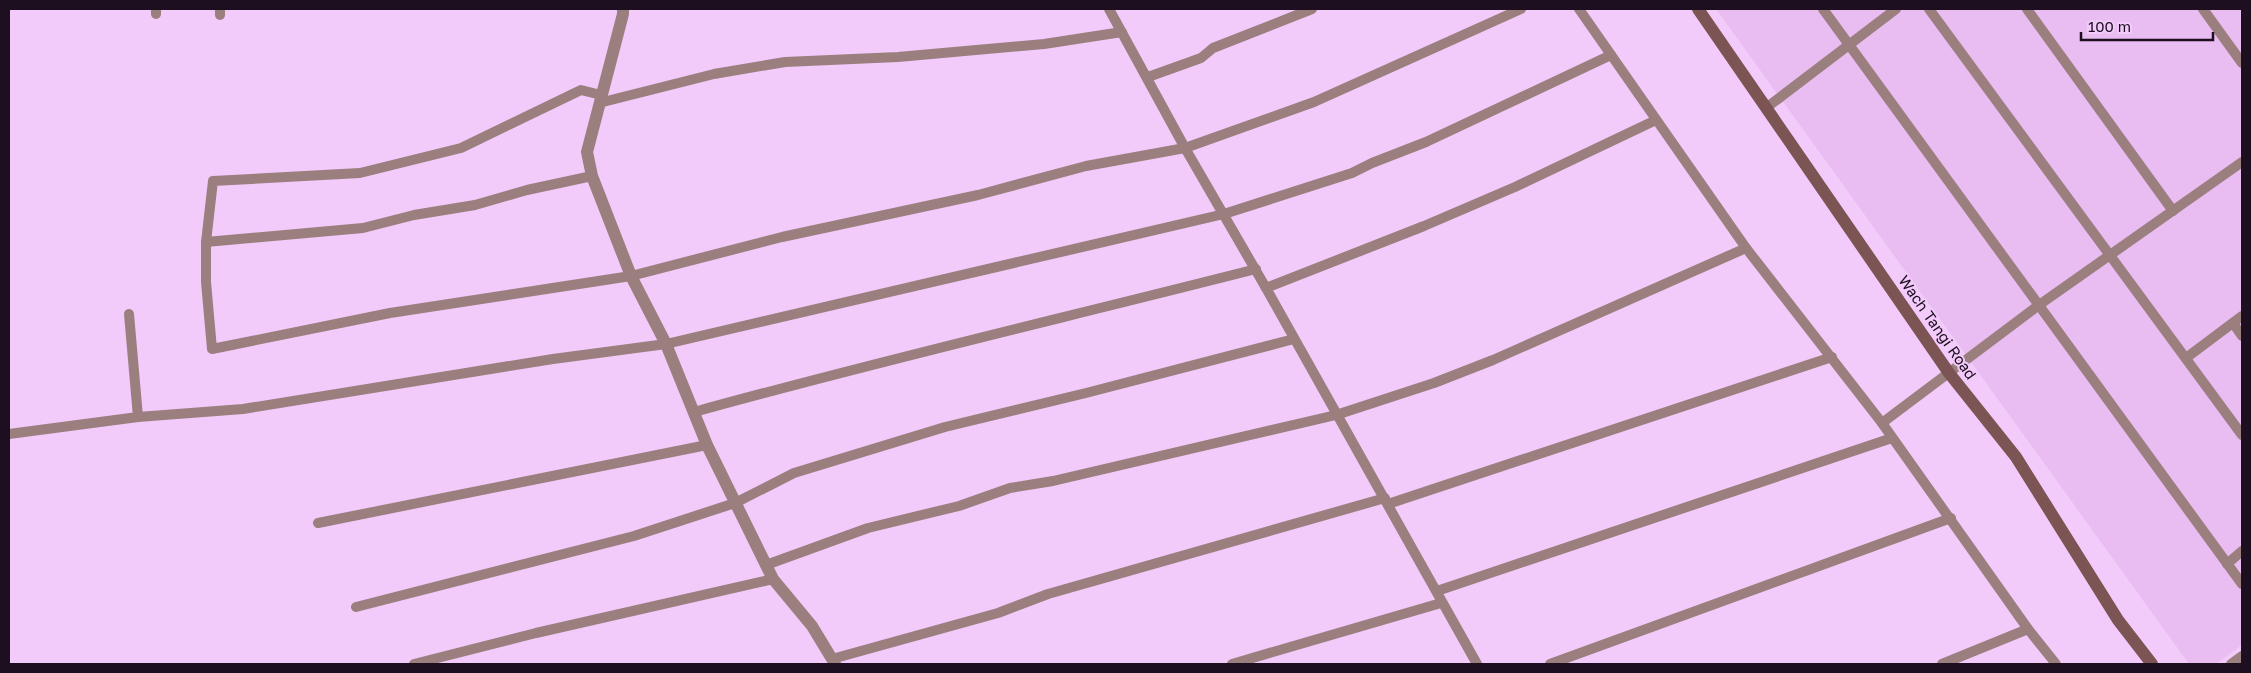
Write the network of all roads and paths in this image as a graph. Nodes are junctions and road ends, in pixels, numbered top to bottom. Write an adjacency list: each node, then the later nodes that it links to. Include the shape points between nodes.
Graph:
1 (623, 9): 17 (street)
2 (1109, 9): 12 (street)
3 (1312, 9): 16 (street, via 1221,45 1201,58)
4 (1521, 9): 20 (street, via 1314,102)
5 (1579, 9): 14 (street)
6 (1698, 9): 18 (main road, Wach Tangi Road)
7 (1823, 9): 13 (street)
8 (1896, 9): 13 (street)
9 (1929, 9): 27 (street)
10 (2027, 9): 23 (street)
11 (2203, 9): 15 (street)
12 (1122, 32): 16 (street); 17 (street, via 1044,44 898,57 785,62)
13 (1849, 45): 18 (street); 31 (street)
14 (1611, 55): 19 (street); 24 (street, via 1352,173)
15 (2242, 63)
16 (1148, 77): 20 (street)
17 (600, 99): 22 (street, via 587,152); 25 (street, via 581,90 461,148 360,173 213,180)
18 (1766, 108): 40 (main road, Wach Tangi Road)
19 (1656, 120): 26 (street); 30 (street, via 1515,187)
20 (1185, 148): 24 (street); 29 (street, via 1086,166 978,195 782,237)
21 (2242, 162): 23 (street)
22 (592, 176): 25 (street, via 363,228); 29 (street)
23 (2173, 211): 27 (street)
24 (1224, 214): 28 (street); 37 (street)
25 (206, 242): 29 (street, via 212,349 390,313)
26 (1746, 248): 38 (street); 42 (street, via 1494,360)
27 (2110, 255): 31 (street); 39 (street)
28 (1256, 269): 30 (street); 41 (street, via 928,349)
29 (631, 276): 37 (street)
30 (1266, 288): 36 (street)
31 (2039, 305): 40 (street); 54 (street)
32 (129, 314): 43 (street)
33 (2242, 316): 34 (street)
34 (2233, 323): 35 (street); 39 (street)
35 (2242, 336)
36 (1294, 339): 42 (street); 50 (street, via 945,426 794,473)
37 (666, 344): 41 (street); 43 (street, via 243,409)
38 (1832, 357): 44 (street); 49 (street)
39 (2186, 358): 46 (street)
40 (1949, 373): 44 (street); 70 (main road, Wach Tangi Road, via 2016,457 2118,620)
41 (694, 412): 48 (street)
42 (1336, 415): 49 (street); 55 (street, via 1053,481 1010,488 959,506 868,528)
43 (138, 416): 45 (street)
44 (1882, 423): 47 (street)
45 (9, 434)
46 (2242, 434)
47 (1892, 438): 51 (street); 58 (street)
48 (707, 445): 50 (street); 52 (street)
49 (1386, 501): 58 (street); 63 (street, via 1048,594 998,613)
50 (735, 503): 55 (street); 60 (street, via 634,536)
51 (1951, 518): 61 (street); 67 (street)
52 (318, 524)
53 (2242, 551): 54 (street)
54 (2227, 564): 57 (street)
55 (766, 565): 56 (street)
56 (773, 579): 63 (street, via 812,626); 64 (street, via 545,630)
57 (2242, 584)
58 (1437, 591): 59 (street)
59 (1441, 603): 65 (street); 66 (street)
60 (356, 607)
61 (2028, 629): 68 (street); 69 (street)
62 (2242, 656): 71 (street)
63 (833, 662)
64 (414, 664)
65 (1232, 664)
66 (1477, 664)
67 (1550, 664)
68 (1942, 664)
69 (2056, 664)
70 (2152, 664)
71 (2231, 664)

